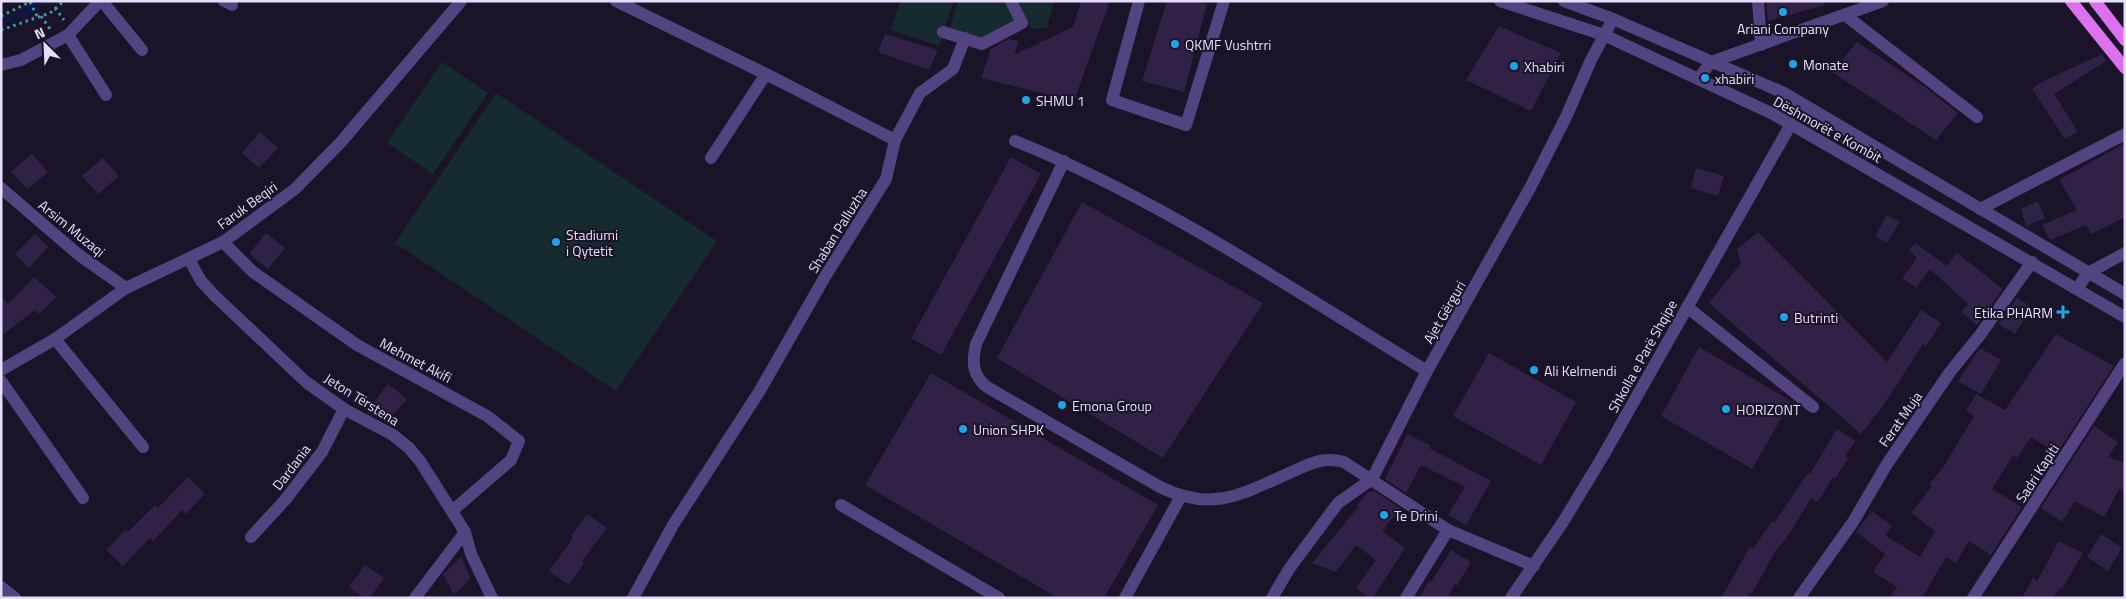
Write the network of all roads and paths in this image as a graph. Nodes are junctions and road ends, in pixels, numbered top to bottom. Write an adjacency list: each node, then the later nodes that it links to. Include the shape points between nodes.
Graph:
1 (64, 1): 15 (path, via 50,13)
2 (101, 1): 23 (street); 27 (street)
3 (461, 1): 43 (street, Faruk Beqiri, via 341,142 295,189)
4 (616, 1): 31 (street)
5 (1011, 1): 24 (street, via 1022,23 982,44)
6 (1139, 1): 7 (street, via 1112,100 1186,125)
7 (1224, 1)
8 (1500, 1): 18 (street, Dëshmorët e Kombit)
9 (1563, 1): 18 (street); 19 (street, Dëshmorët e Kombit)
10 (1758, 1): 26 (street)
11 (1882, 1): 16 (street)
12 (2071, 1): 30 (main road)
13 (2095, 1): 25 (main road)
14 (31, 2): 15 (path); 17 (path)
15 (37, 15): 20 (path)
16 (1845, 15): 26 (street); 34 (street)
17 (1, 16)
18 (1556, 19): 22 (street, Dëshmorët e Kombit)
19 (1613, 19): 22 (street, Ajet Gërguri); 28 (street, Dëshmorët e Kombit)
20 (1, 30)
21 (943, 32): 24 (street)
22 (1604, 35): 32 (street, Dëshmorët e Kombit); 56 (street, Ajet Gërguri, via 1530,188)
23 (68, 36): 29 (street, via 21,60); 33 (street)
24 (965, 38): 37 (street, Shaban Palluzha, via 953,68 920,93)
25 (2125, 40)
26 (1761, 45): 28 (street)
27 (142, 50)
28 (1711, 62): 32 (street); 42 (street, Dëshmorët e Kombit, via 1784,93)
29 (1, 65)
30 (2125, 68)
31 (766, 74): 37 (street); 39 (street)
32 (1699, 78): 35 (street, Dëshmorët e Kombit)
33 (106, 95)
34 (1977, 117)
35 (1791, 124): 46 (street, Dëshmorët e Kombit); 51 (street, Shkolla e Parë Shqipe)
36 (2125, 134): 42 (street)
37 (895, 140): 74 (street, Shaban Palluzha, via 886,179)
38 (1014, 141): 40 (street)
39 (711, 158)
40 (1064, 161): 56 (street, via 1192,229); 62 (street, via 976,344 973,361 976,376 987,387)
41 (1, 188): 48 (street, Arsim Muzaqi, via 79,255)
42 (1980, 209): 47 (street, Dëshmorët e Kombit)
43 (223, 242): 45 (street, Faruk Beqiri); 65 (street, Mehmet Akifi, via 253,272 357,345 487,416 519,440 511,460)
44 (2125, 253): 47 (street)
45 (189, 259): 48 (street, Faruk Beqiri); 59 (street, Jeton Tërstena, via 201,281 259,339 306,382)
46 (2032, 262): 49 (street, Dëshmorët e Kombit); 80 (street, Ferat Muja, via 1945,379 1887,464 1853,522)
47 (2088, 273): 49 (street); 50 (street, Dëshmorët e Kombit)
48 (126, 288): 53 (street, Faruk Beqiri)
49 (2077, 289): 52 (street, Dëshmorët e Kombit)
50 (2125, 294)
51 (1687, 307): 58 (street); 69 (street, Shkolla e Parë Shqipe, via 1603,456)
52 (2125, 317)
53 (55, 339): 55 (street, Faruk Beqiri); 60 (street)
54 (2125, 364): 81 (street, Sadri Kapiti)
55 (1, 370)
56 (1427, 371): 61 (street, Ajet Gërguri)
57 (1, 381): 63 (street)
58 (1813, 407)
59 (344, 409): 65 (street, Jeton Tërstena, via 393,435 409,448); 68 (street, Dardania, via 322,452)
60 (143, 447)
61 (1372, 479): 62 (street, via 1344,462 1324,460 1223,500 1207,501); 66 (street); 77 (street, Ajet Gërguri, via 1338,503 1289,569)
62 (1181, 496): 76 (street)
63 (83, 498)
64 (841, 505): 75 (street)
65 (452, 511): 67 (street, Jeton Tërstena)
66 (1448, 530): 69 (street); 78 (street)
67 (465, 532): 72 (street); 73 (street, Jeton Tërstena, via 471,554)
68 (251, 537)
69 (1534, 566): 79 (street, Shkolla e Parë Shqipe)
70 (1, 587): 71 (street)
71 (15, 598)
72 (415, 598)
73 (492, 598)
74 (632, 598)
75 (998, 598)
76 (1125, 598)
77 (1272, 598)
78 (1406, 598)
79 (1511, 598)
80 (1799, 598)
81 (1973, 598)

